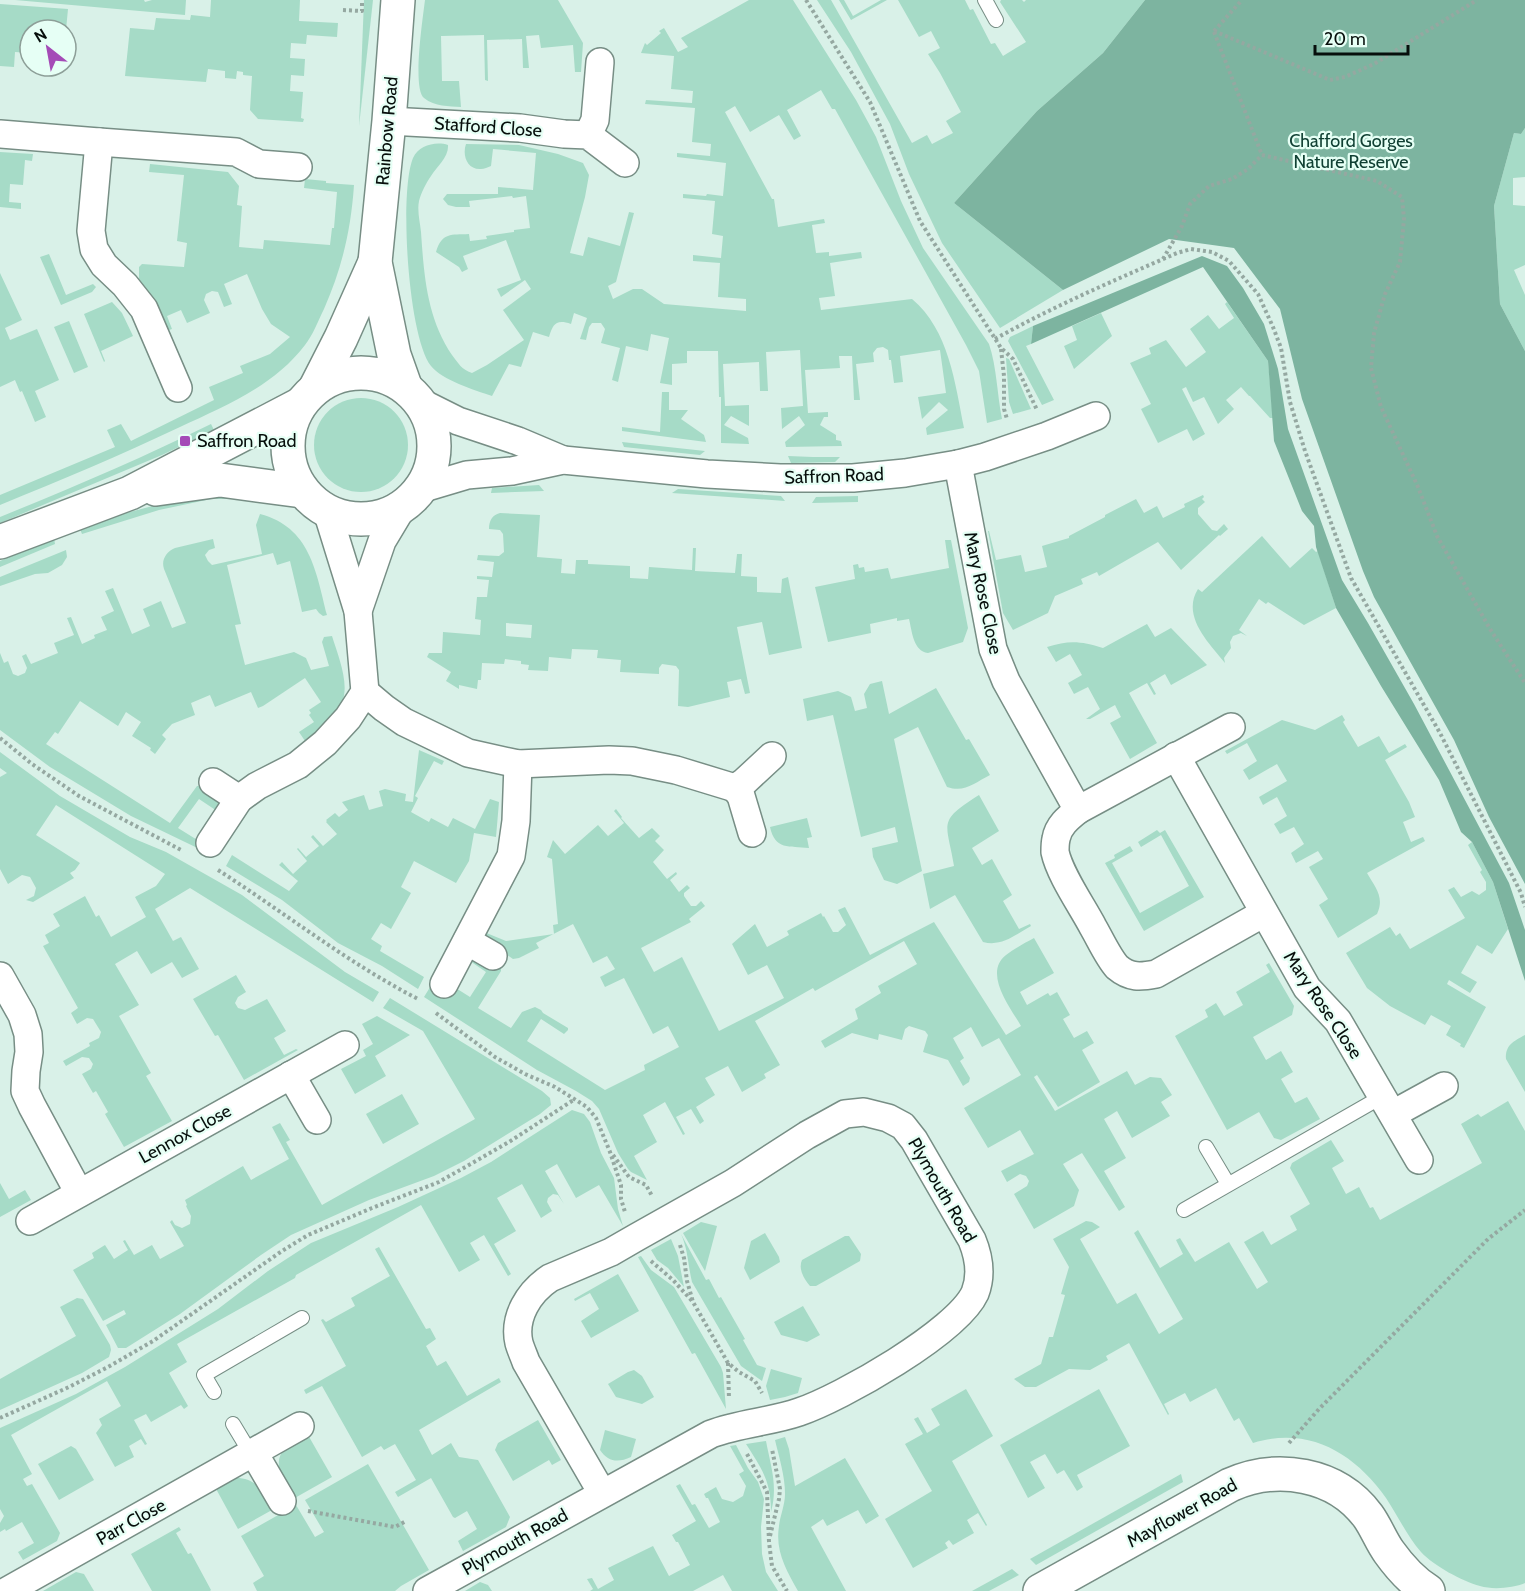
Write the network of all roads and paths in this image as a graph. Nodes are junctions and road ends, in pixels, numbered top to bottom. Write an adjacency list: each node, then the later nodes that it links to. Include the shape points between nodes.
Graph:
1 (362, 0): 7 (path, via 362,11)
2 (398, 0): 11 (street, Rainbow Road)
3 (806, 0): 20 (path, via 870,102 920,221)
4 (985, 0): 8 (lane)
5 (1242, 0): 9 (path)
6 (1477, 0): 9 (path, via 1374,64 1330,80)
7 (343, 10)
8 (996, 20)
9 (1214, 32): 15 (path)
10 (600, 62): 13 (street, via 595,120)
11 (389, 121): 13 (street, Stafford Close); 19 (street, Rainbow Road)
12 (0, 134): 14 (street)
13 (588, 135): 16 (street)
14 (99, 142): 17 (street, via 236,152 259,164); 22 (street, via 94,249 144,309)
15 (1262, 156): 18 (path, via 1232,179 1209,186 1190,204); 35 (path, via 1377,181 1402,197 1400,262 1385,294 1374,333 1371,368 1381,407 1437,536)
16 (625, 163)
17 (298, 167)
18 (1162, 259): 20 (path); 48 (path, via 1191,249 1212,252 1229,261 1258,294 1281,348 1290,402 1351,578 1440,733)
19 (375, 262): 23 (street, Rainbow Road, via 394,356); 24 (street, Rainbow Road, via 341,338)
20 (995, 339): 21 (path)
21 (1001, 348): 26 (path, via 1013,359); 27 (path, via 1004,409)
22 (178, 388)
23 (413, 394): 24 (street, Saffron Road, via 385,376 363,372 339,375); 28 (street, Saffron Road, via 458,421); 31 (street, via 431,422 435,443 431,467)
24 (308, 396): 30 (street, Saffron Road); 32 (street, via 290,426 287,448 291,471)
25 (1096, 416): 26 (street, Saffron Road)
26 (1047, 436): 27 (street, Saffron Road)
27 (1016, 447): 29 (street, Saffron Road)
28 (563, 460): 29 (street, Saffron Road, via 780,478 853,478); 31 (street, Saffron Road, via 467,475)
29 (958, 464): 45 (street, Mary Rose Close, via 993,649 1006,681)
30 (130, 493): 32 (street, Saffron Road, via 220,480); 33 (street, Saffron Road)
31 (412, 498): 32 (street, Saffron Road, via 385,515 366,519 346,518); 34 (street, via 382,541)
32 (314, 501): 34 (street)
33 (0, 542)
34 (358, 611): 36 (street)
35 (1525, 683)
36 (365, 692): 41 (street, via 426,734 468,753); 44 (street, via 325,744 298,765)
37 (1231, 727): 40 (street)
38 (0, 738): 47 (path, via 79,796)
39 (772, 756): 43 (street)
40 (1176, 756): 45 (street); 49 (street, Mary Rose Close)
41 (518, 764): 43 (street, via 632,761); 50 (street, via 511,856)
42 (213, 782): 44 (street)
43 (735, 788): 46 (street)
44 (239, 799): 47 (street)
45 (1078, 810): 49 (street, via 1058,830 1055,852 1104,947 1116,966 1128,974 1139,978 1156,974)
46 (752, 833)
47 (206, 856): 54 (path, via 349,960)
48 (1525, 907)
49 (1264, 913): 60 (street, Mary Rose Close, via 1307,988 1338,1021)
50 (467, 941): 51 (street); 53 (street)
51 (494, 956)
52 (0, 976): 66 (street, via 28,1034 25,1090)
53 (444, 984)
54 (418, 1000)
55 (436, 1013): 59 (path, via 495,1057)
56 (345, 1045): 57 (street, Lennox Close)
57 (291, 1075): 61 (street); 66 (street, Lennox Close)
58 (1444, 1086): 60 (street)
59 (575, 1099): 63 (path, via 596,1118); 80 (path, via 439,1182 308,1235 153,1341 69,1387)
60 (1388, 1105): 64 (street, Mary Rose Close); 65 (lane)
61 (317, 1120)
62 (1206, 1147): 65 (lane)
63 (610, 1152): 67 (path, via 629,1177 646,1185); 70 (path)
64 (1419, 1160)
65 (1228, 1184): 68 (lane)
66 (79, 1193): 71 (street, Lennox Close)
67 (655, 1200)
68 (1184, 1210)
69 (1525, 1210): 84 (path, via 1488,1239 1327,1401)
70 (627, 1216)
71 (30, 1221)
72 (677, 1239): 74 (path)
73 (649, 1257): 74 (path)
74 (693, 1302): 76 (path)
75 (302, 1318): 77 (lane, via 204,1375)
76 (728, 1363): 78 (path, via 755,1381); 79 (path)
77 (214, 1392)
78 (763, 1398)
79 (729, 1403)
80 (0, 1418)
81 (233, 1424): 86 (lane)
82 (300, 1426): 86 (street, Parr Close)
83 (771, 1445): 90 (path, via 780,1489)
84 (1286, 1448)
85 (744, 1450): 90 (path, via 767,1492)
86 (253, 1453): 88 (street); 91 (street, Parr Close)
87 (602, 1493): 87 (street, Plymouth Road, via 526,1362 519,1343 518,1328 530,1295 550,1278 638,1237 844,1114 864,1112 903,1126 979,1256 976,1288 961,1312 924,1343 824,1402 784,1417 711,1434); 92 (street, Plymouth Road)
88 (293, 1506): 89 (path, via 395,1527)
89 (406, 1521)
90 (769, 1542): 93 (path, via 772,1566)
91 (7, 1591)
92 (427, 1591)
93 (787, 1591)
94 (1040, 1591): 95 (street, Mayflower Road, via 1230,1485 1263,1475 1313,1478 1347,1494 1368,1516 1389,1553)
95 (1428, 1591)

